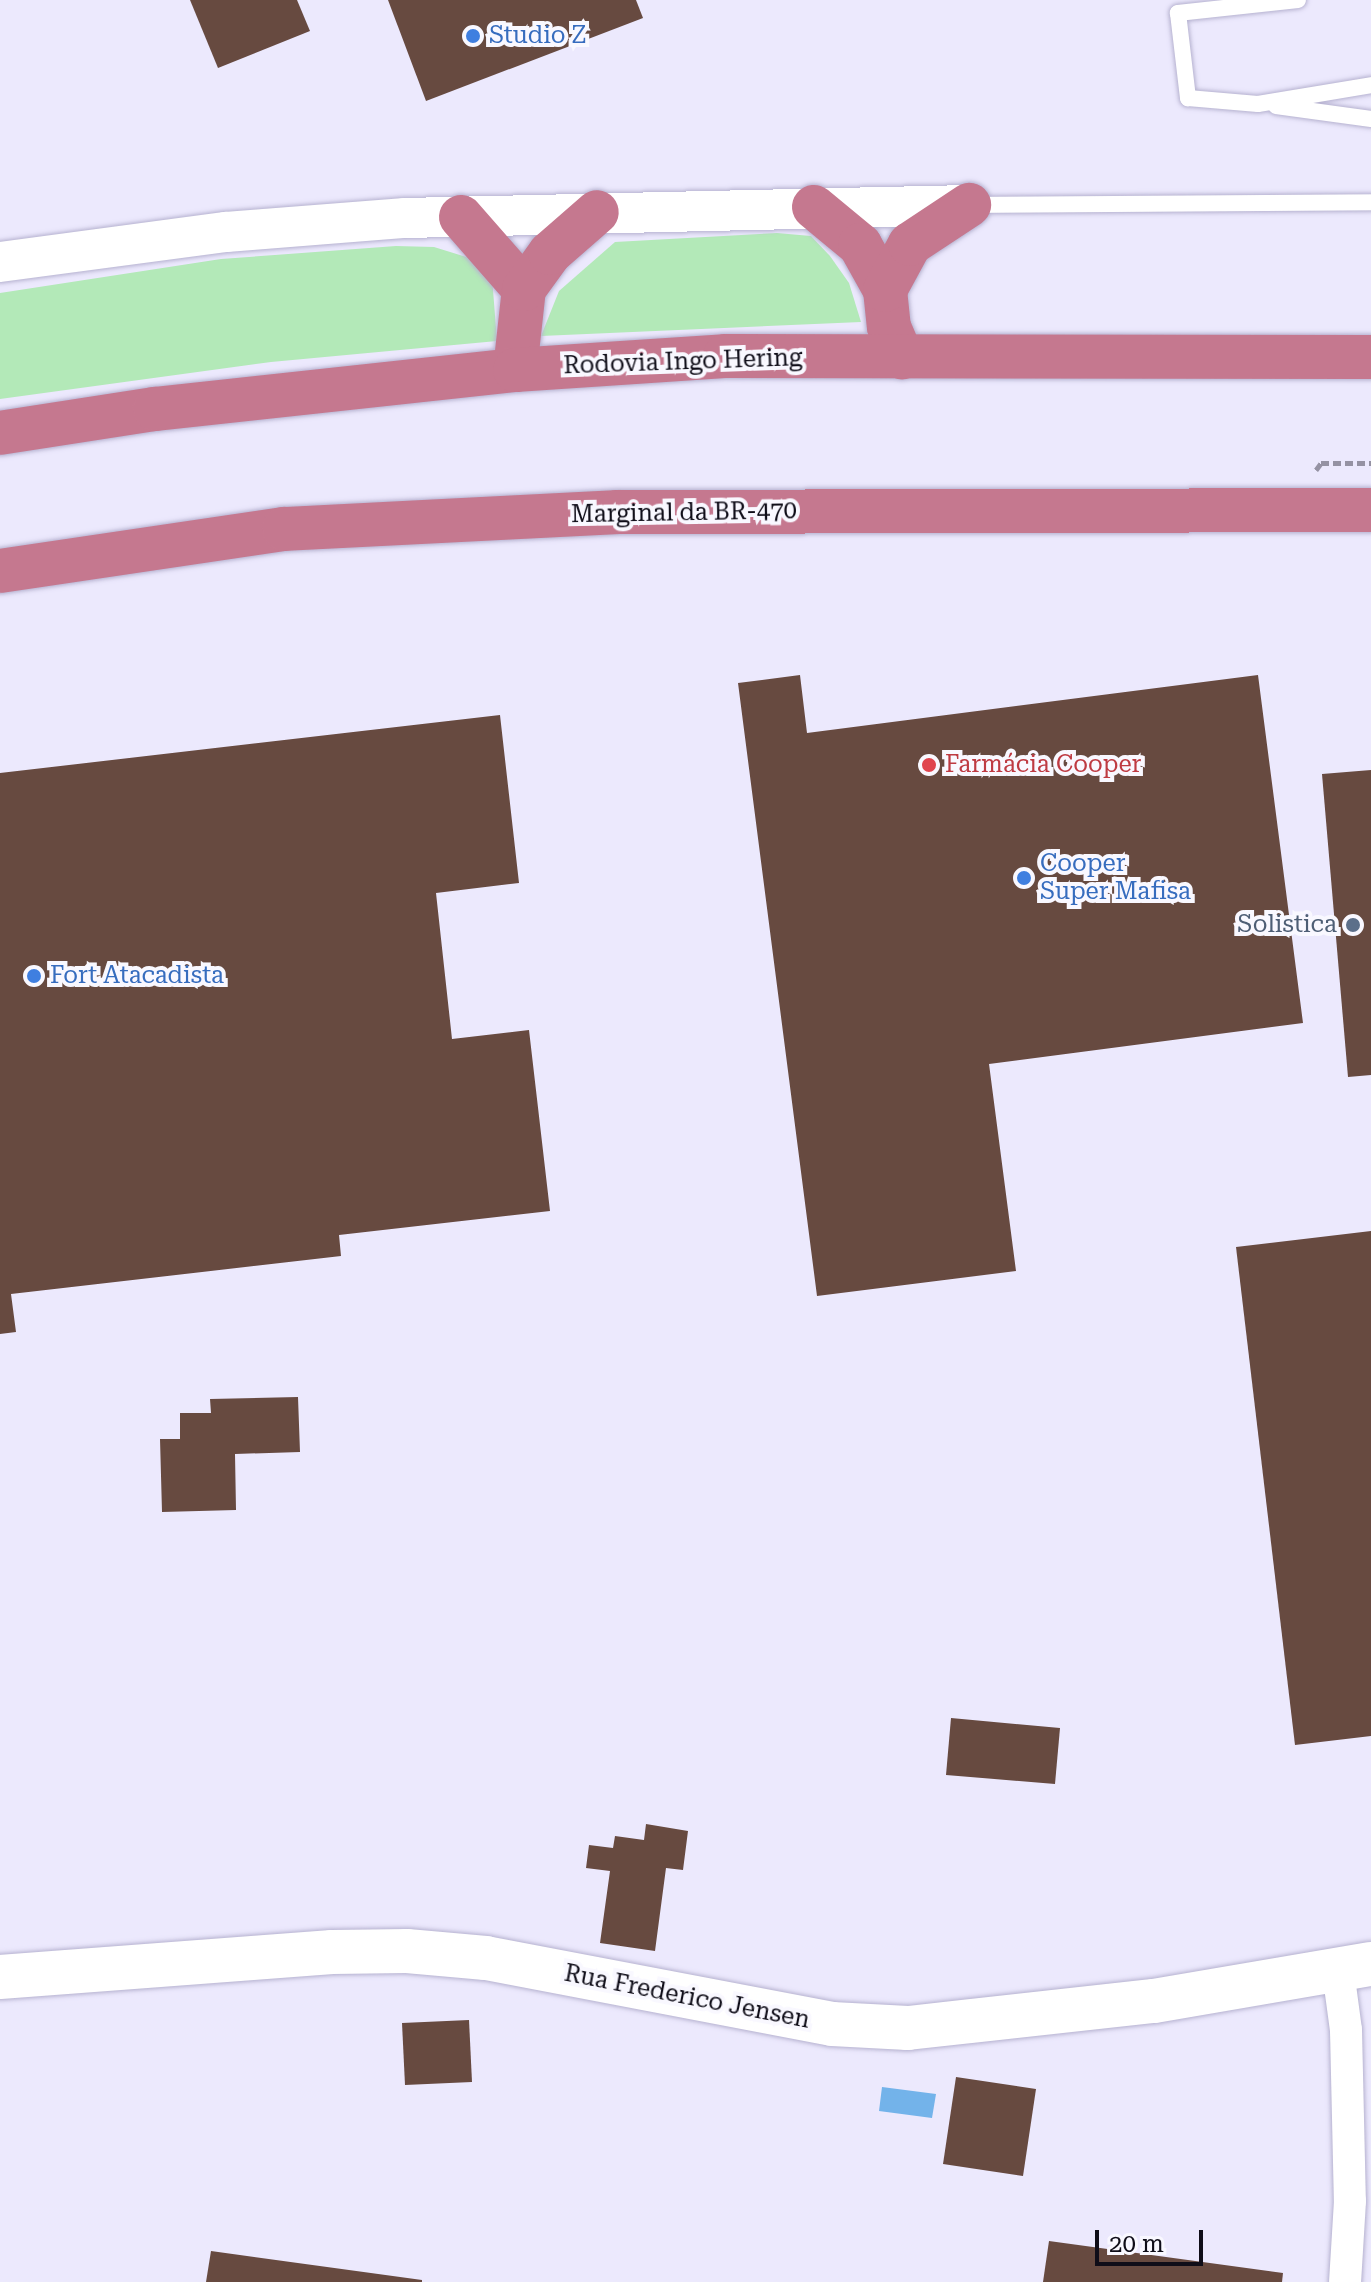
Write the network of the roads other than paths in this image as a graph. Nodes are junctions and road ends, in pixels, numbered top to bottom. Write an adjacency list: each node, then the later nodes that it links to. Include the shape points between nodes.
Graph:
1 (1298, 0): 3 (lane, via 1178,13 1188,98)
2 (1371, 85): 3 (lane)
3 (1258, 104): 4 (lane)
4 (1371, 119)
5 (1371, 202): 6 (lane)
6 (969, 205): 7 (street); 12 (highway, via 910,244)
7 (814, 207): 8 (street); 12 (highway, via 860,245)
8 (597, 212): 9 (street); 11 (highway, via 550,253)
9 (461, 217): 10 (street, via 226,232); 11 (highway)
10 (0, 262)
11 (524, 289): 15 (highway)
12 (885, 290): 13 (highway, via 889,327)
13 (902, 357): 14 (highway, Rodovia Ingo Hering); 15 (highway, Rodovia Ingo Hering, via 725,356)
14 (1371, 357)
15 (515, 370): 16 (highway, Rodovia Ingo Hering, via 155,409)
16 (0, 433)
17 (1371, 510): 18 (highway, Marginal da BR-470, via 617,512 284,529)
18 (0, 571)
19 (1354, 1967): 20 (main road, Rua Frederico Jensen, via 1154,2001 908,2028 832,2024 486,1958 407,1951); 21 (street, via 1346,2030 1350,2201)
20 (0, 1977)
21 (1345, 2282)

